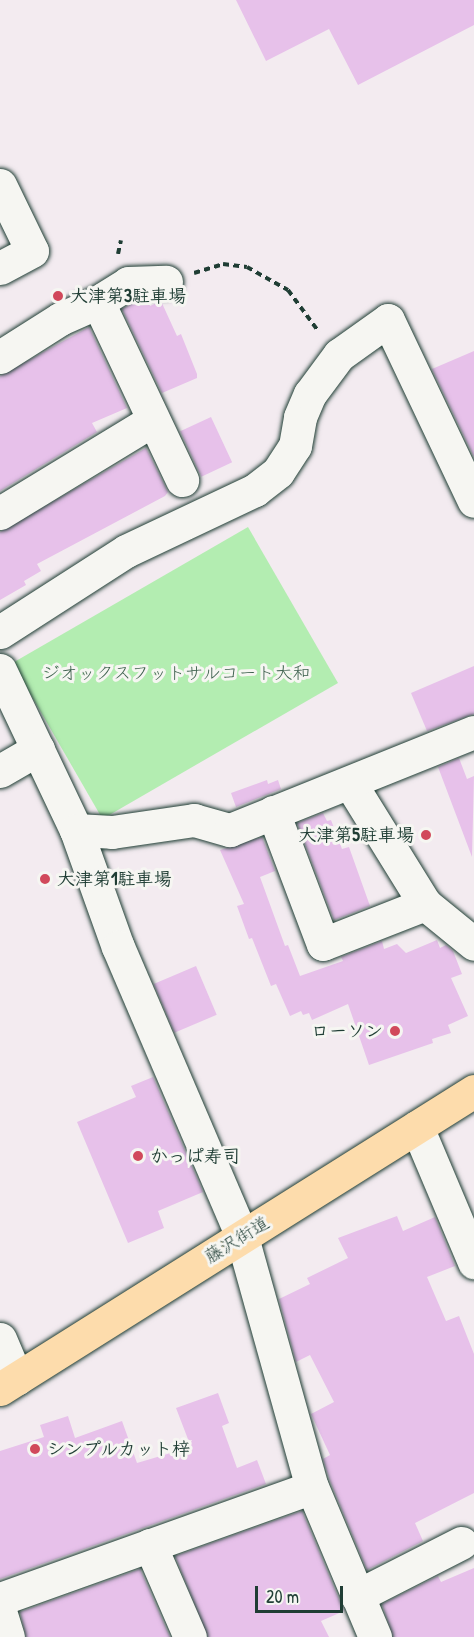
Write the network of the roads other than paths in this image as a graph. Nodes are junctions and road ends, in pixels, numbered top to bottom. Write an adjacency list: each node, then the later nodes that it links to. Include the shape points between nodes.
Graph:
1 (0, 185): 2 (street, via 32,251)
2 (0, 268)
3 (166, 282): 4 (street, via 128,283)
4 (98, 302): 5 (street, via 60,319); 6 (street)
5 (0, 357)
6 (153, 420): 7 (street); 9 (street)
7 (182, 480)
8 (474, 501): 10 (street, via 388,320 339,355 310,394 300,417 295,446 278,472 255,490 126,551)
9 (0, 513)
10 (0, 632)
11 (0, 670): 13 (street)
12 (474, 732): 15 (street)
13 (38, 749): 14 (street); 17 (street)
14 (0, 771)
15 (350, 783): 16 (street); 18 (street)
16 (273, 812): 17 (street, via 230,830 194,820 112,832); 18 (street, via 322,944)
17 (76, 830): 22 (street, via 138,998)
18 (425, 904): 19 (street)
19 (474, 944)
20 (474, 1091): 21 (highway, 藤沢街道)
21 (417, 1127): 22 (highway, 藤沢街道); 23 (street)
22 (242, 1238): 25 (highway, 藤沢街道); 26 (street)
23 (474, 1262)
24 (0, 1339): 25 (street)
25 (8, 1384)
26 (312, 1487): 28 (street); 29 (street)
27 (461, 1543): 29 (street)
28 (150, 1545): 30 (street); 33 (street)
29 (357, 1596): 34 (street)
30 (0, 1599)
31 (0, 1611): 32 (street)
32 (8, 1637)
33 (190, 1637)
34 (375, 1637)

